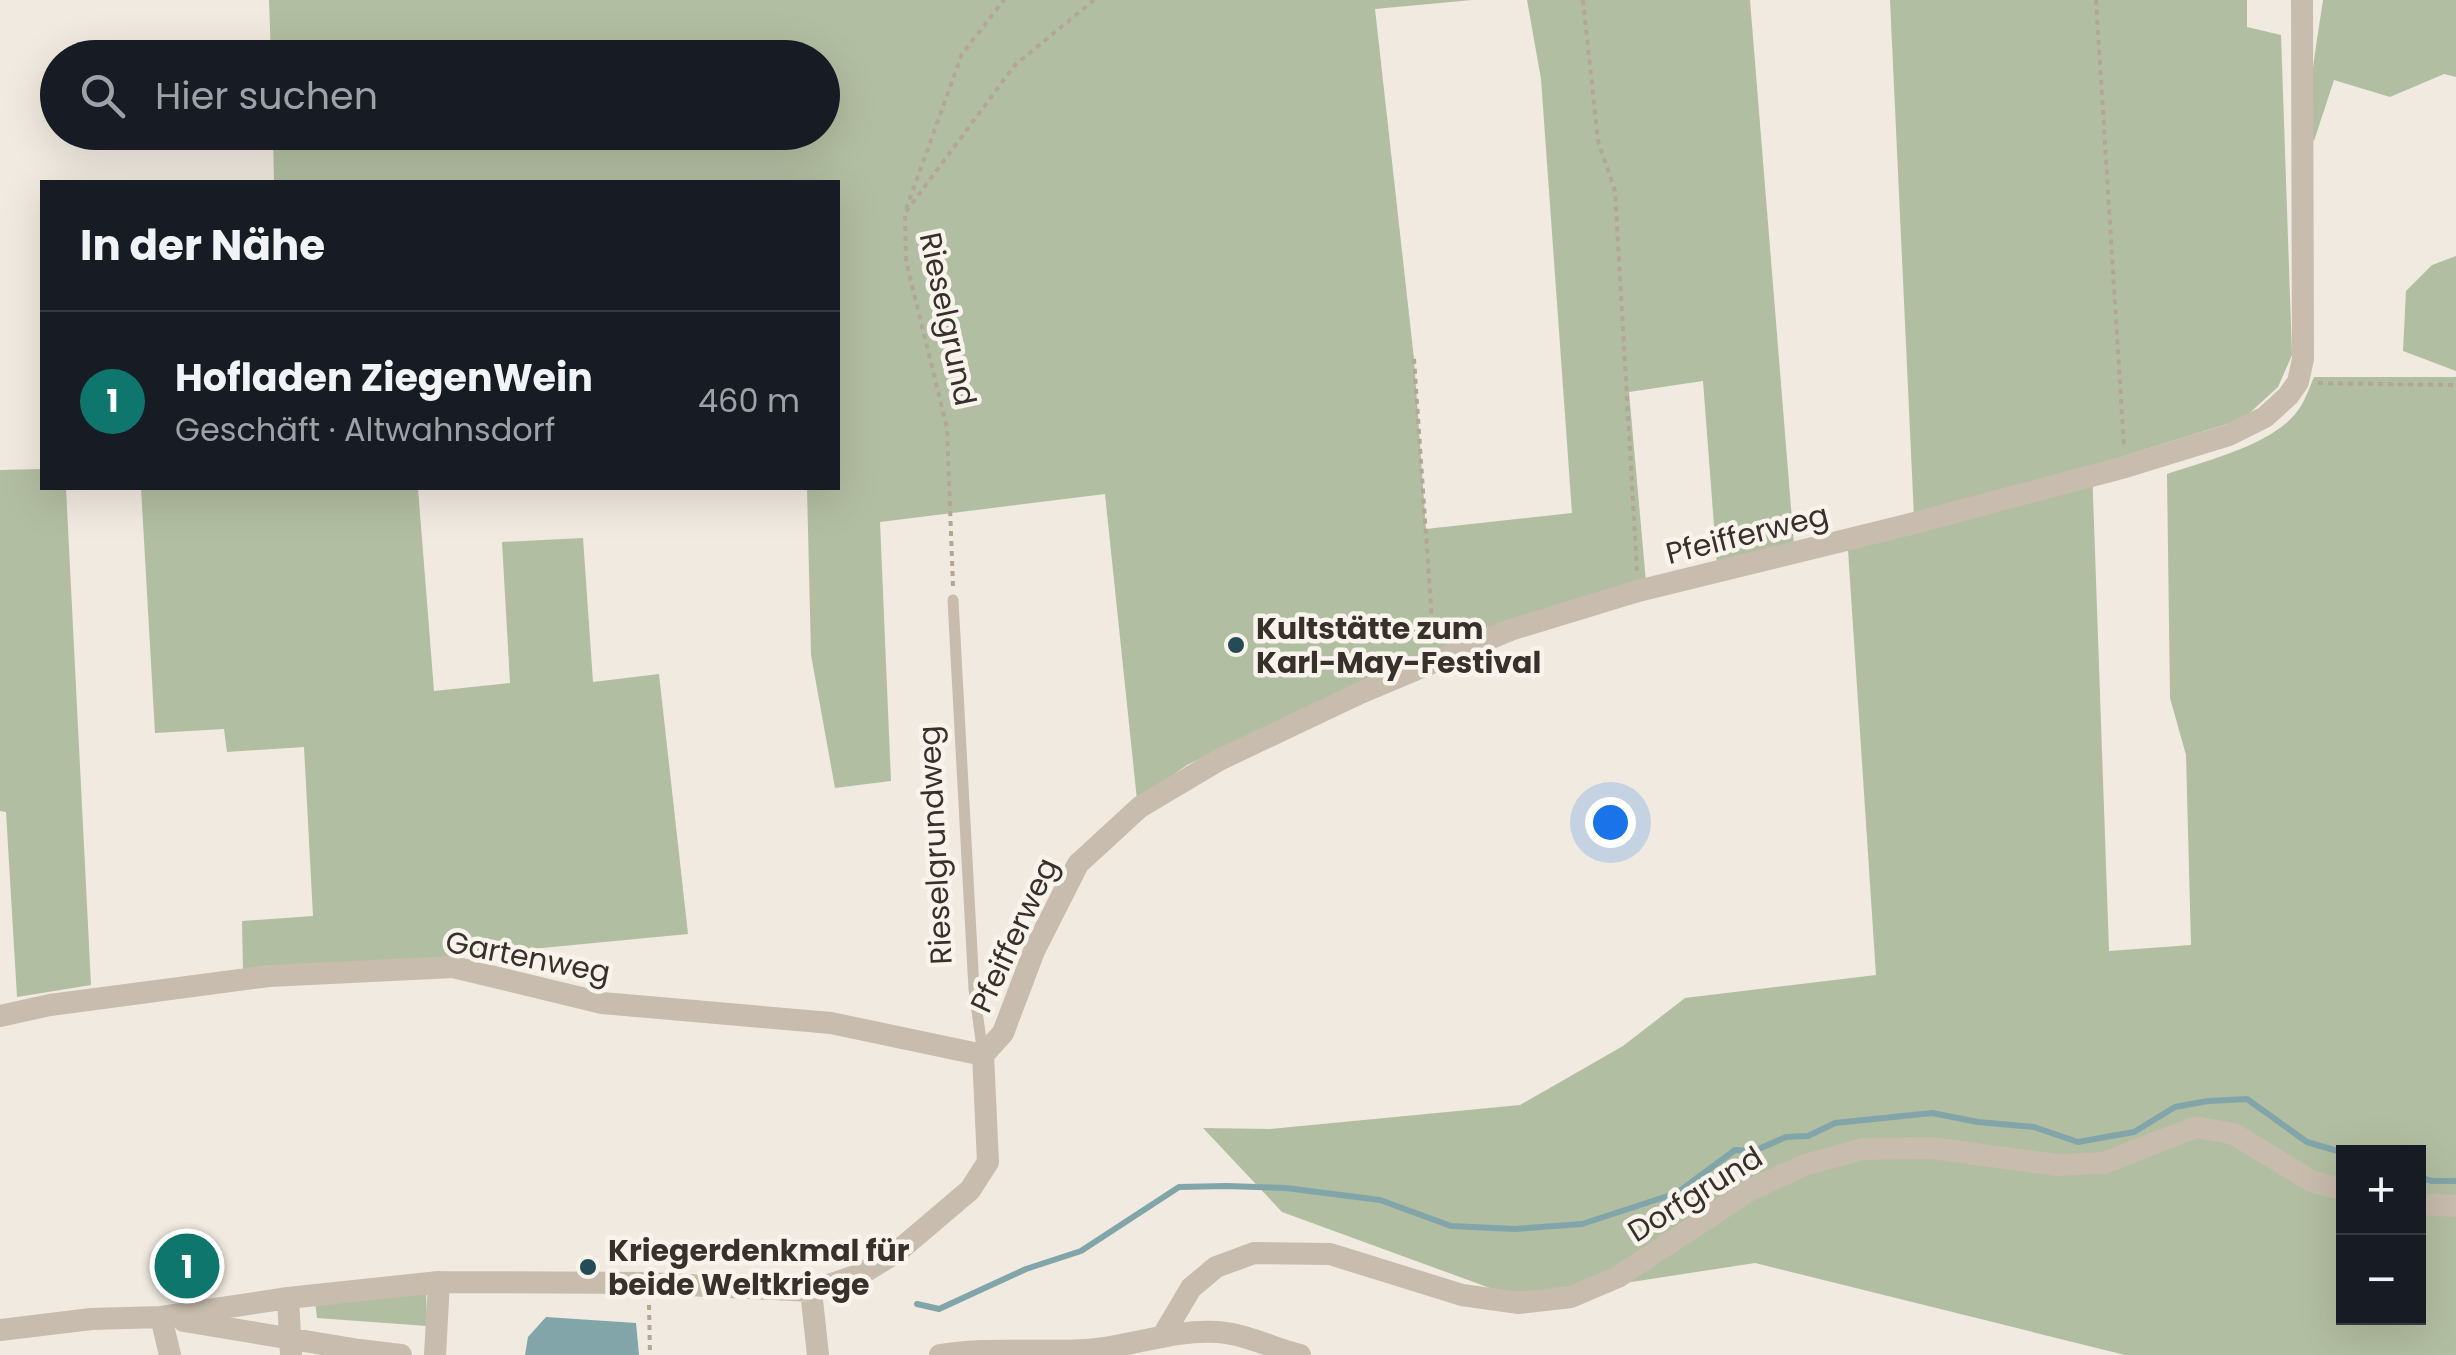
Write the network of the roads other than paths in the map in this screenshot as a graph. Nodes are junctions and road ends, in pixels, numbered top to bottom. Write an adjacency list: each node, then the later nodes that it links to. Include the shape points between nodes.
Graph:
1 (2302, 0): 4 (street, Pfeifferweg, via 2303,359 2298,382 2265,417 2229,436 2125,467 1510,630 1219,760 1140,807 1078,864 1034,950 1003,1033)
2 (953, 600): 4 (lane, Rieselgrundweg)
3 (0, 1016): 4 (street, Gartenweg, via 270,976 453,967 602,1004 831,1023)
4 (983, 1055): 9 (street, Rieselgrundweg, via 988,1162 970,1190 897,1252 861,1274)
5 (2336, 1188): 13 (street, Dorfgrund, via 2311,1181 2234,1134 2196,1127 2104,1163 1863,1149 1804,1165 1750,1190 1618,1277 1571,1296 1519,1303 1462,1295 1330,1254 1254,1254 1216,1267 1191,1288)
6 (2426, 1204): 7 (street)
7 (2456, 1206)
8 (438, 1282): 9 (street); 10 (street); 17 (street)
9 (811, 1291): 18 (street)
10 (288, 1298): 11 (street); 14 (street)
11 (161, 1317): 12 (street); 14 (street); 15 (street)
12 (0, 1330)
13 (1162, 1337): 19 (street, via 1093,1350); 20 (street, via 1216,1332)
14 (290, 1346): 16 (street)
15 (170, 1355)
16 (401, 1355)
17 (435, 1355)
18 (818, 1355)
19 (940, 1355)
20 (1300, 1355)

